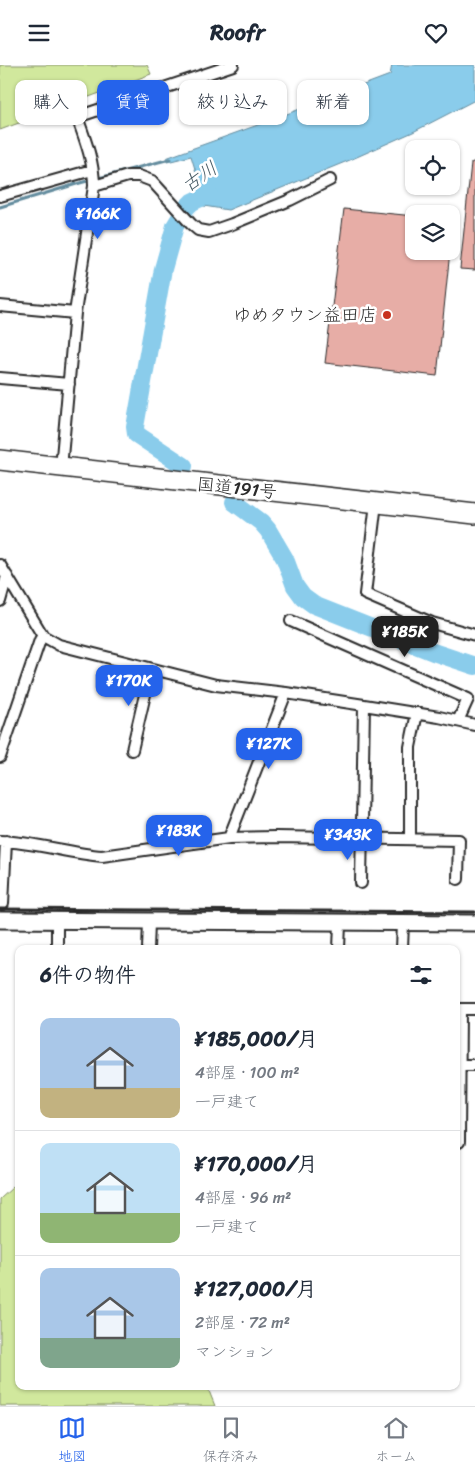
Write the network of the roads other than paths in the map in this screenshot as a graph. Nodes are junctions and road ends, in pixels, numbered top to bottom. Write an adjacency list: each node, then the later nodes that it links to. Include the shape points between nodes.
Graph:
1 (233, 65): 2 (street, via 77,117)
2 (92, 170): 4 (street); 5 (street)
3 (330, 180): 4 (street, via 209,232 198,230 152,181 128,176)
4 (94, 186): 7 (street)
5 (0, 196)
6 (0, 306): 7 (street)
7 (75, 313): 9 (street)
8 (0, 377): 9 (street)
9 (69, 384): 11 (street)
10 (0, 460): 11 (highway, 国道191号)
11 (61, 468): 12 (highway, 国道191号)
12 (376, 503): 13 (highway, 国道191号); 18 (street, via 365,594 432,623)
13 (475, 514)
14 (0, 565): 15 (street)
15 (7, 576): 16 (street); 19 (street)
16 (0, 601)
17 (292, 621): 24 (street, via 468,699)
18 (475, 635)
19 (43, 636): 20 (street, via 59,645); 27 (street)
20 (151, 669): 21 (street, via 216,685); 26 (street)
21 (286, 693): 22 (street); 28 (street)
22 (364, 705): 23 (street); 29 (street)
23 (417, 713): 24 (street); 30 (street, via 410,747)
24 (458, 721): 25 (street)
25 (475, 725)
26 (132, 750)
27 (0, 757)
28 (230, 838): 29 (street); 31 (street, via 102,856)
29 (361, 839): 30 (street); 33 (street)
30 (410, 839): 32 (street, via 460,840)
31 (3, 841): 34 (street, via 3,904)
32 (458, 879)
33 (361, 883)
34 (0, 904)
35 (0, 920): 36 (street)
36 (57, 921): 37 (street); 41 (street)
37 (149, 922): 38 (street); 42 (street)
38 (340, 923): 39 (street); 43 (street)
39 (402, 923): 40 (street); 44 (street)
40 (475, 923)
41 (56, 945)
42 (148, 945)
43 (339, 945)
44 (402, 945)
45 (475, 1009): 46 (street, via 460,1009)
46 (460, 1065): 47 (street)
47 (475, 1065)

